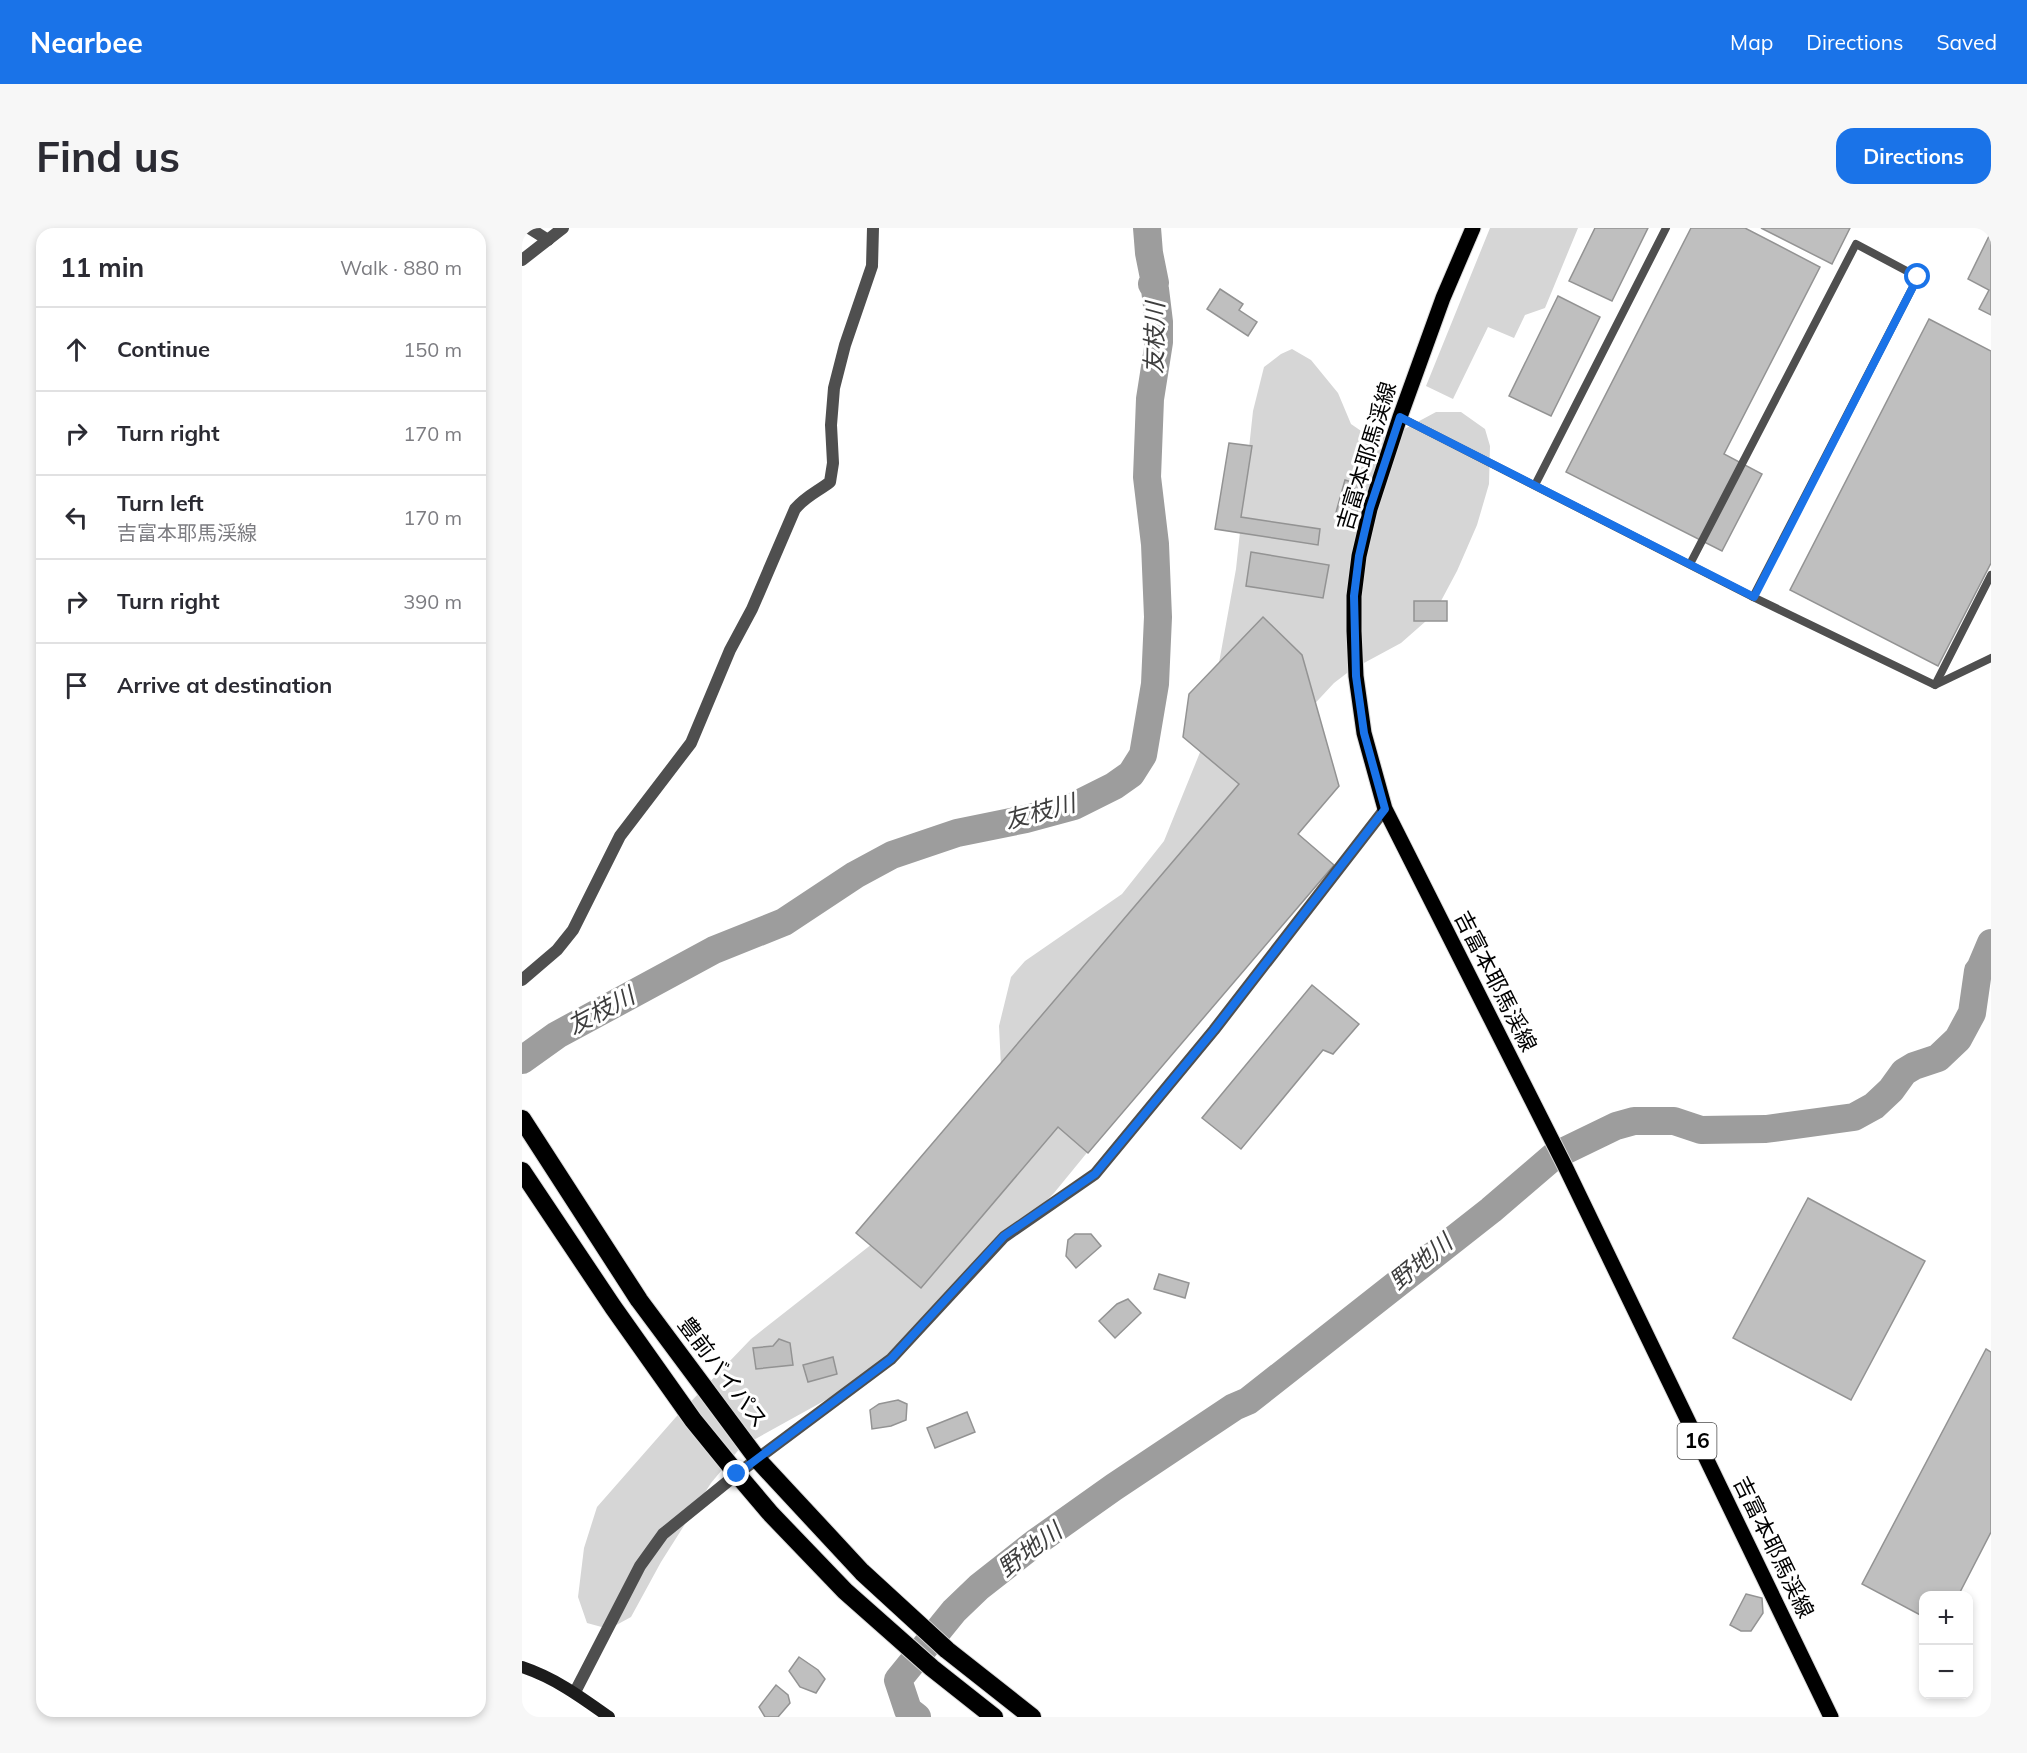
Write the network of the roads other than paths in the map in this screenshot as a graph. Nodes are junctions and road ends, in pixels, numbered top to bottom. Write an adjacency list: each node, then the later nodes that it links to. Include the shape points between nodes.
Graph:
1 (529, 228): 6 (street)
2 (563, 228): 6 (street)
3 (873, 228): 16 (street, via 872,266 844,345 834,388 831,482 804,498 795,509 691,743 620,836 573,930 557,950)
4 (1473, 228): 8 (main road, 吉富本耶馬渓線 / 16)
5 (1666, 228): 9 (lane)
6 (548, 240): 7 (street)
7 (522, 260)
8 (1400, 417): 9 (lane); 15 (main road, 吉富本耶馬渓線 / 16, via 1370,508 1354,596 1356,676 1364,733)
9 (1535, 485): 10 (lane)
10 (1690, 564): 12 (lane); 12 (lane, via 1856,244 1918,277)
11 (1991, 574): 14 (lane)
12 (1754, 597): 14 (lane)
13 (1991, 658): 14 (lane)
14 (1935, 685)
15 (1385, 809): 19 (street, via 1214,1030 1095,1174 1004,1236 891,1359); 26 (main road, 吉富本耶馬渓線 / 16, via 1564,1164)
16 (522, 980)
17 (526, 1125): 19 (highway, 豊前バイパス, via 639,1300)
18 (522, 1171): 20 (highway, via 679,1402)
19 (758, 1460): 20 (street); 25 (highway, 豊前バイパス, via 862,1572 946,1650)
20 (737, 1474): 22 (street, via 663,1534 640,1566); 24 (highway, via 845,1591)
21 (522, 1667): 22 (main road)
22 (575, 1692): 23 (main road)
23 (609, 1717)
24 (994, 1717)
25 (1032, 1717)
26 (1831, 1717)

